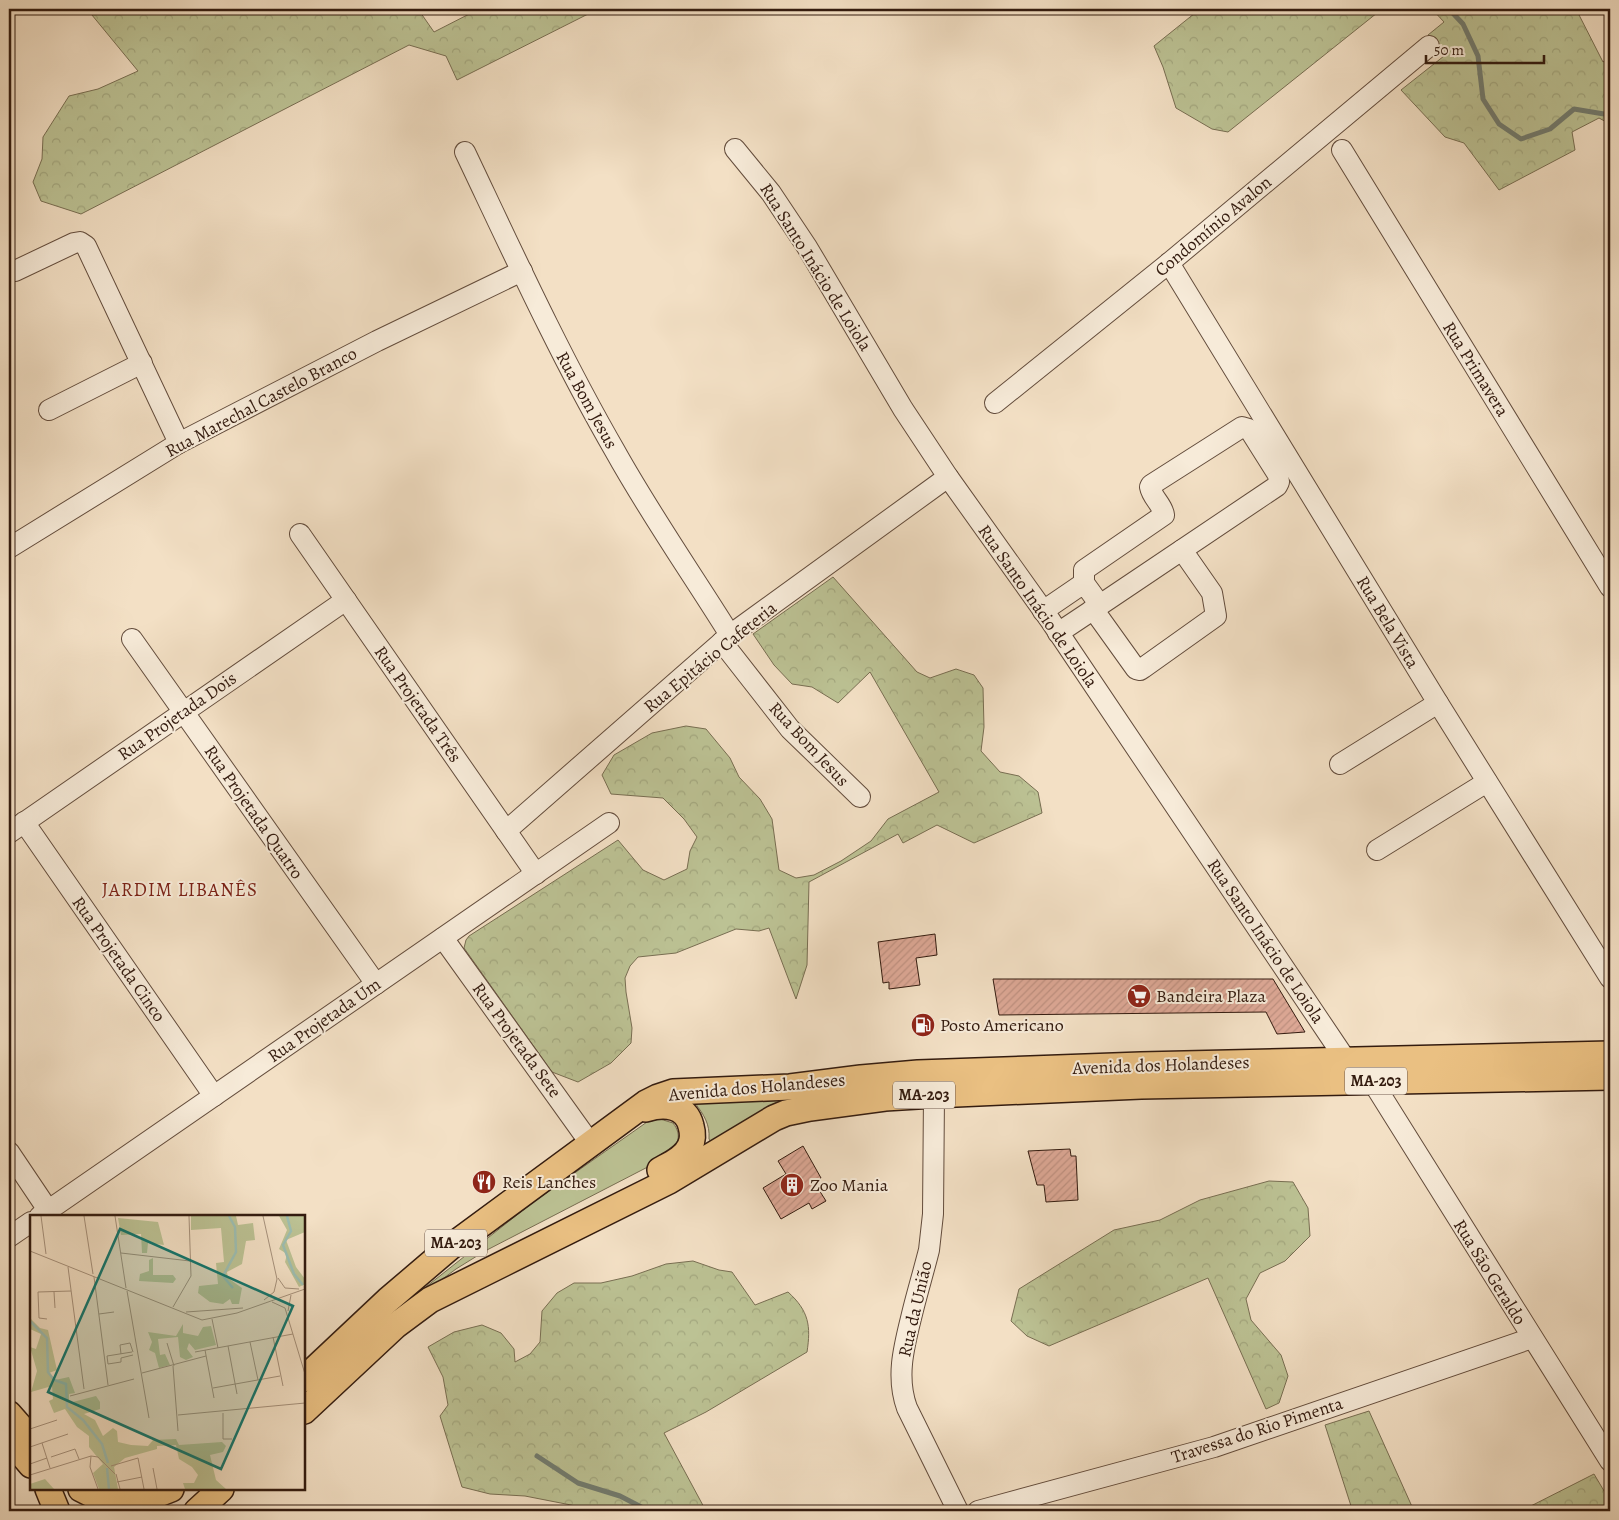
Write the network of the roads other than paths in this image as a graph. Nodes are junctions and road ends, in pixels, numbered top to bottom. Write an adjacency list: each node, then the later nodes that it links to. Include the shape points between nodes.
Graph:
1 (1429, 46): 5 (street, Condomínio Avalon)
2 (735, 149): 12 (street, Rua Santo Inácio de Loiola, via 771,193 807,246)
3 (1342, 150): 17 (street, Rua Primavera, via 1442,303)
4 (465, 152): 6 (street, Rua Bom Jesus)
5 (1169, 263): 9 (street, Condomínio Avalon); 24 (street, Rua Bela Vista)
6 (522, 270): 11 (street, Rua Marechal Castelo Branco); 22 (street, Rua Bom Jesus, via 551,334 616,454)
7 (15, 271): 8 (street, via 74,243 86,246)
8 (142, 363): 10 (street); 11 (street)
9 (995, 403)
10 (48, 410)
11 (179, 443): 14 (street, Rua Marechal Castelo Branco)
12 (948, 477): 20 (street, Rua Santo Inácio de Loiola); 22 (street, Rua Epitácio Cafeteria)
13 (300, 534): 18 (street, Rua Projetada Três)
14 (9, 548)
15 (1182, 550): 16 (street, via 1277,486 1278,475 1249,429 1242,427 1151,485 1151,493 1164,515 1084,570); 19 (street); 19 (street, via 1212,593 1216,616 1140,670 1136,669)
16 (1084, 583): 19 (street); 20 (street)
17 (1610, 587)
18 (346, 600): 25 (street, Rua Projetada Dois); 31 (street, Rua Projetada Três)
19 (1096, 607): 21 (street)
20 (1043, 611): 21 (street, Rua Santo Inácio de Loiola)
21 (1058, 633): 38 (street, Rua Santo Inácio de Loiola)
22 (726, 638): 28 (street, Rua Bom Jesus, via 790,729); 31 (street, Rua Epitácio Cafeteria)
23 (132, 640): 25 (street, Rua Projetada Quatro)
24 (1438, 703): 26 (street); 27 (street, Rua Bela Vista)
25 (183, 712): 30 (street, Rua Projetada Dois); 36 (street, Rua Projetada Quatro)
26 (1340, 764)
27 (1487, 782): 32 (street); 35 (street, Rua Bela Vista)
28 (860, 797)
29 (609, 823): 33 (street, Rua Projetada Um)
30 (17, 827): 42 (street, Rua Projetada Cinco)
31 (506, 831): 33 (street, Rua Projetada Três)
32 (1376, 850)
33 (536, 874): 34 (street, Rua Projetada Um)
34 (443, 938): 36 (street, Rua Projetada Um); 44 (street, Rua Projetada Sete)
35 (1610, 978)
36 (376, 984): 42 (street, Rua Projetada Um)
37 (1610, 1054): 38 (main road, Avenida dos Holandeses / MA-203)
38 (1346, 1060): 43 (main road, Avenida dos Holandeses / MA-203, via 918,1073 790,1087 678,1091 651,1100)
39 (1610, 1077): 40 (main road, Avenida dos Holandeses / MA-203)
40 (1372, 1082): 41 (main road, Avenida dos Holandeses / MA-203, via 1141,1086); 50 (street, Rua São Geraldo)
41 (934, 1095): 49 (main road, Avenida dos Holandeses / MA-203, via 837,1103 780,1115 669,1181); 68 (street, Rua da União, via 931,1234 904,1347 901,1376 906,1408)
42 (214, 1096): 46 (street, Rua Projetada Um)
43 (620, 1122): 44 (main road, Avenida dos Holandeses / MA-203); 49 (main road, via 653,1107 673,1106 684,1113 690,1123 690,1146 674,1162)
44 (590, 1143): 51 (main road, Avenida dos Holandeses / MA-203, via 417,1274)
45 (9, 1152): 46 (street)
46 (44, 1213)
47 (30, 1223): 48 (street)
48 (9, 1238)
49 (446, 1291): 52 (main road, Avenida dos Holandeses / MA-203, via 395,1326)
50 (1532, 1338): 56 (street, Rua São Geraldo); 69 (street, Travessa do Rio Pimenta, via 1214,1446)
51 (305, 1378)
52 (305, 1410)
53 (9, 1414): 54 (main road)
54 (30, 1438)
55 (9, 1439): 57 (main road)
56 (1610, 1461)
57 (30, 1464)
58 (48, 1490): 64 (main road)
59 (83, 1490): 60 (main road, via 100,1497 131,1500)
60 (168, 1490)
61 (186, 1490): 65 (main road)
62 (220, 1490): 66 (main road)
63 (227, 1490): 67 (main road)
64 (57, 1511)
65 (163, 1511)
66 (197, 1511)
67 (215, 1511)
68 (958, 1511)
69 (978, 1511)

